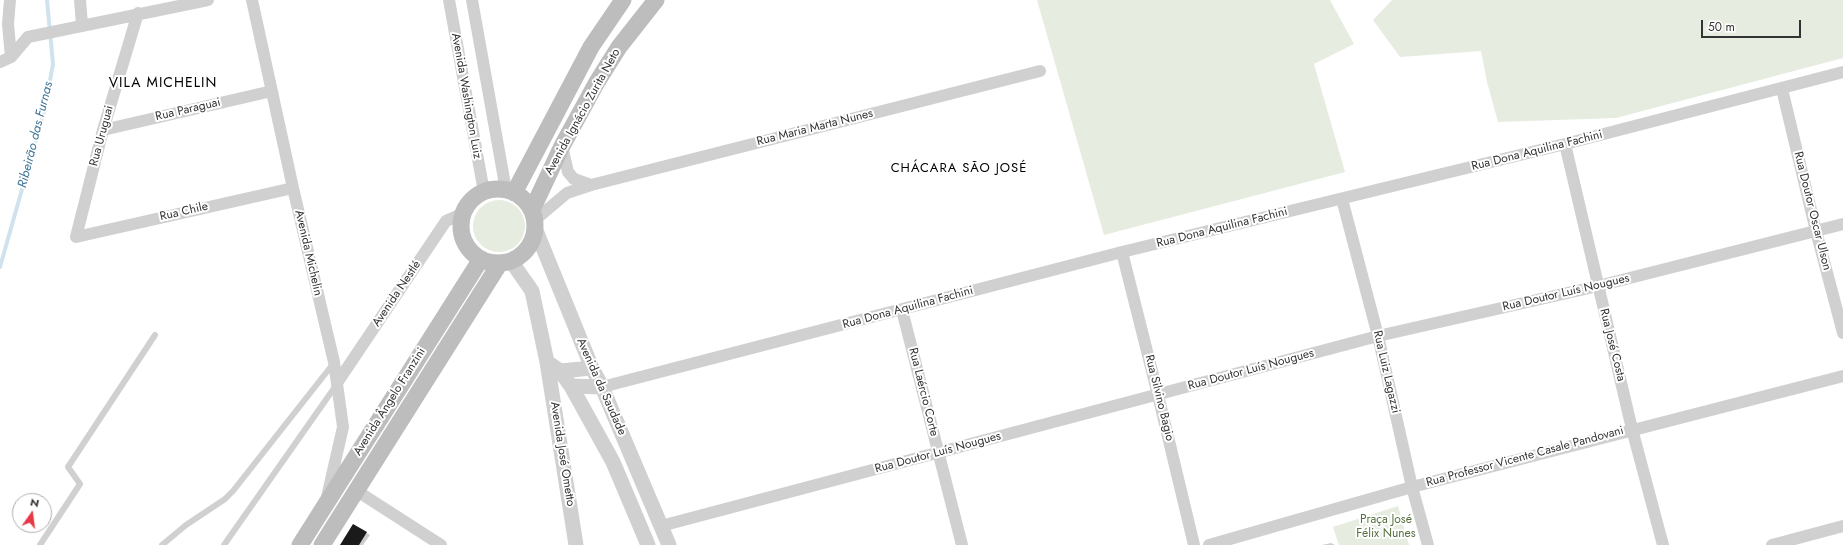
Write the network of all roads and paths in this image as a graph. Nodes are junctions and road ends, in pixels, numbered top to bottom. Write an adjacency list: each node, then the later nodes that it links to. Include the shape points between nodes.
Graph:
1 (10, 0): 11 (street)
2 (80, 0): 10 (street)
3 (208, 0): 9 (street)
4 (252, 0): 17 (street, Avenida Michelin)
5 (449, 0): 23 (street, Avenida Washington Luiz)
6 (472, 0): 24 (street, Avenida Washington Luiz)
7 (623, 0): 24 (main road, Avenida Ignácio Zurita Neto, via 591,47)
8 (656, 0): 20 (main road, Avenida Ignácio Zurita Neto, via 619,47)
9 (138, 13): 10 (street); 18 (street, Rua Uruguai)
10 (82, 25): 12 (street)
11 (4, 27): 12 (street); 13 (street)
12 (28, 37): 13 (street)
13 (6, 60)
14 (1040, 71): 21 (street, Rua Maria Marta Nunes)
15 (1843, 72): 16 (street, Rua Dona Aquilina Fachini)
16 (1782, 89): 19 (street, Rua Dona Aquilina Fachini); 29 (street, Rua Doutor Oscar Ulson)
17 (272, 91): 18 (street, Rua Paraguai); 22 (street, Avenida Michelin)
18 (103, 130): 30 (street, Rua Uruguai)
19 (1565, 144): 25 (street, Rua Dona Aquilina Fachini); 34 (street, Rua José Costa)
20 (562, 146): 21 (street, via 568,172 574,179); 27 (main road, Avenida Ignácio Zurita Neto)
21 (591, 185): 27 (street, Rua Maria Marta Nunes, via 567,193)
22 (293, 188): 30 (street, Rua Chile); 39 (street, Avenida Michelin)
23 (484, 192): 24 (main road, via 499,189); 26 (main road, via 468,205)
24 (510, 192): 27 (main road, via 524,200)
25 (1342, 199): 31 (street, Rua Dona Aquilina Fachini); 38 (street, Rua Luiz Lagazzi)
26 (464, 214): 32 (main road, via 462,234 473,253); 44 (street, Avenida Nestlé, via 446,221)
27 (534, 219): 33 (main road, via 533,238 528,248); 41 (street, Avenida da Saudade)
28 (1843, 224): 29 (street, Rua Doutor Luís Nougues)
29 (1816, 231): 34 (street, Rua Doutor Luís Nougues); 36 (street, Rua Doutor Oscar Ulson)
30 (76, 237)
31 (1122, 252): 35 (street, Rua Dona Aquilina Fachini); 47 (street, Rua Silvino Bagio)
32 (481, 259): 33 (main road); 52 (main road, Avenida Ângelo Franzini)
33 (506, 262): 40 (street, via 532,291); 51 (main road, Avenida Ângelo Franzini)
34 (1598, 286): 38 (street, Rua Doutor Luís Nougues); 48 (street, Rua José Costa)
35 (902, 310): 46 (street, Rua Dona Aquilina Fachini); 49 (street, Rua Laércio Corte)
36 (1843, 333)
37 (155, 335): 55 (lane, via 68,467 80,484)
38 (1378, 336): 47 (street, Rua Doutor Luís Nougues); 50 (street, Rua Luiz Lagazzi)
39 (334, 362): 44 (street, Avenida Michelin); 56 (lane, via 233,491)
40 (547, 362): 42 (street, Avenida da Saudade); 61 (street, Avenida José Ometto)
41 (592, 368): 42 (street); 46 (street, Avenida da Saudade)
42 (560, 371): 45 (street, Avenida da Saudade)
43 (1843, 376): 48 (street, Rua Professor Vicente Casale Pandovani)
44 (337, 384): 52 (street, Avenida Michelin, via 342,427); 57 (lane)
45 (571, 386): 46 (street); 62 (street, Avenida da Saudade, via 613,462)
46 (602, 387): 53 (street, Avenida da Saudade)
47 (1158, 395): 49 (street, Rua Doutor Luís Nougues); 65 (street, Rua Silvino Bagio)
48 (1632, 429): 50 (street, Rua Professor Vicente Casale Pandovani); 68 (street, Rua José Costa)
49 (938, 452): 53 (street, Rua Doutor Luís Nougues); 64 (street, Rua Laércio Corte)
50 (1412, 487): 66 (street, Rua Professor Vicente Casale Pandovani); 67 (street, Rua Luiz Lagazzi)
51 (357, 491): 59 (main road, Avenida Ângelo Franzini); 60 (street)
52 (325, 506): 58 (main road, Avenida Ângelo Franzini)
53 (661, 526): 63 (street, Avenida da Saudade)
54 (1843, 526): 69 (street)
55 (40, 545)
56 (162, 545)
57 (224, 545)
58 (300, 545)
59 (322, 545)
60 (441, 545)
61 (576, 545)
62 (648, 545)
63 (669, 545)
64 (962, 545)
65 (1194, 545)
66 (1209, 545)
67 (1428, 545)
68 (1663, 545)
69 (1772, 545)

